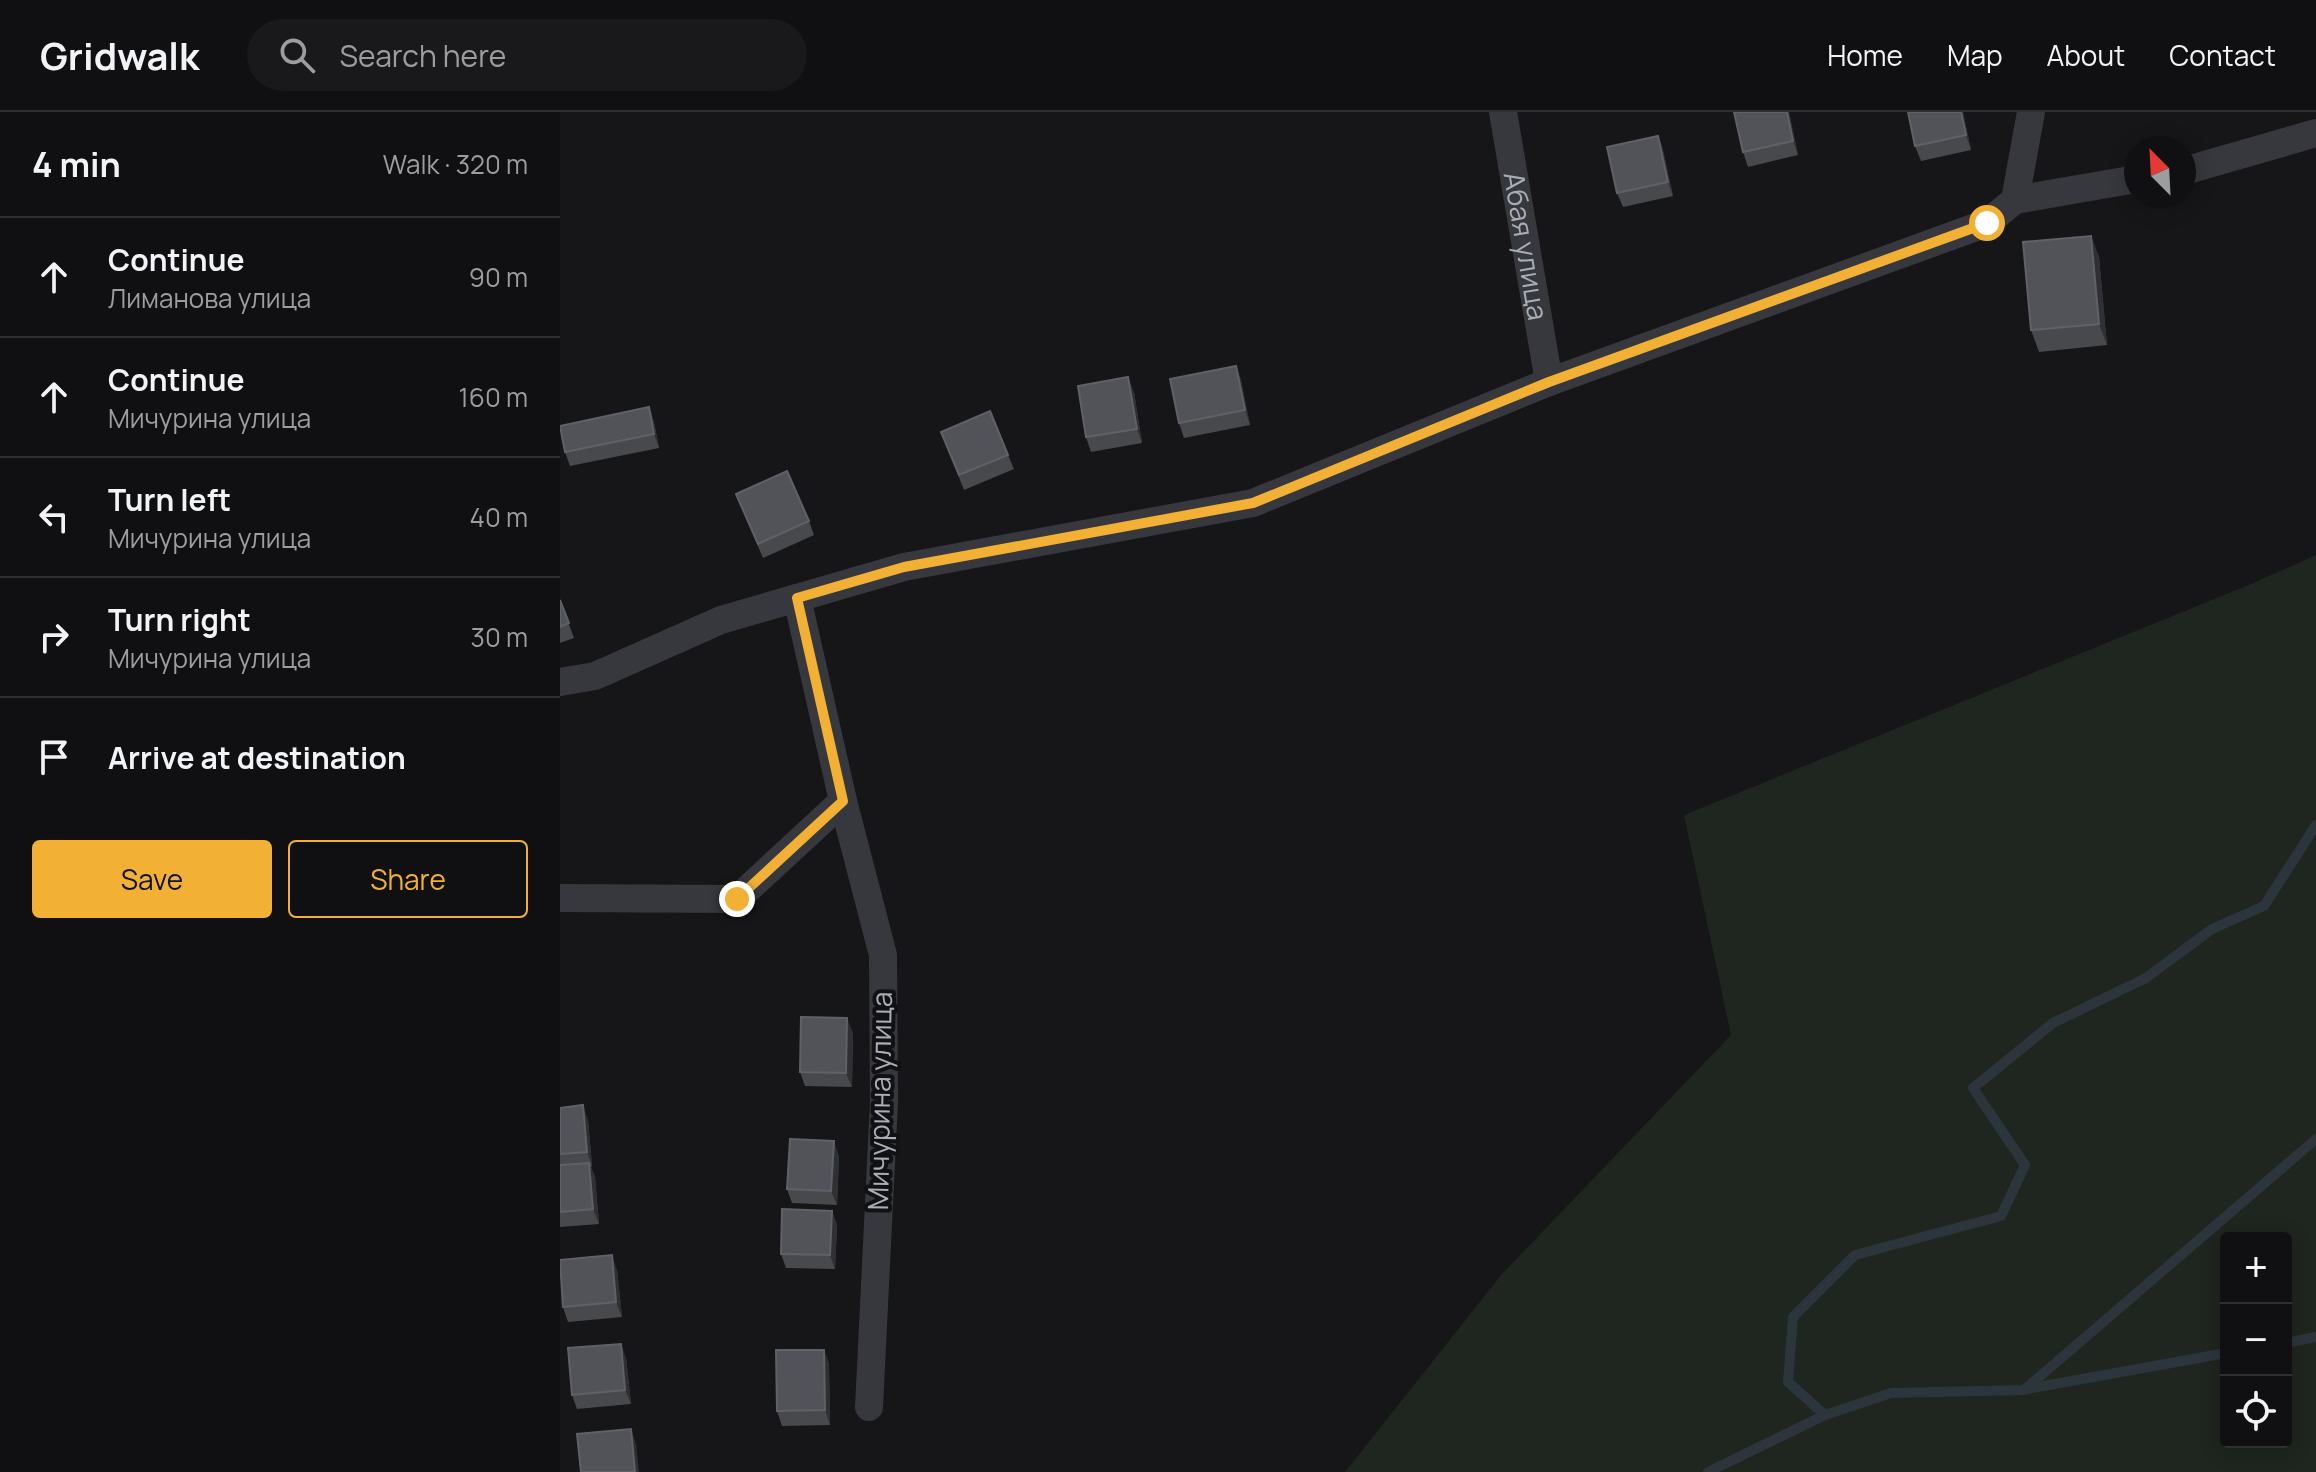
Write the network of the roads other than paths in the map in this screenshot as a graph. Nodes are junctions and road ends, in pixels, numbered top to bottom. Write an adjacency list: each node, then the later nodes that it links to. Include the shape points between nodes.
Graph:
1 (1503, 112): 7 (street, Абая улица)
2 (2031, 112): 6 (street)
3 (2316, 133): 4 (street)
4 (2196, 168)
5 (2124, 181): 6 (street)
6 (2015, 200): 7 (street, via 1987,223)
7 (1549, 382): 8 (street, via 1253,503 904,567)
8 (797, 598): 9 (street, via 721,620 595,676); 10 (street, Мичурина улица)
9 (560, 682)
10 (843, 801): 11 (street, via 737,899); 12 (street, Мичурина улица, via 883,955 884,1102)
11 (560, 898)
12 (869, 1407)

